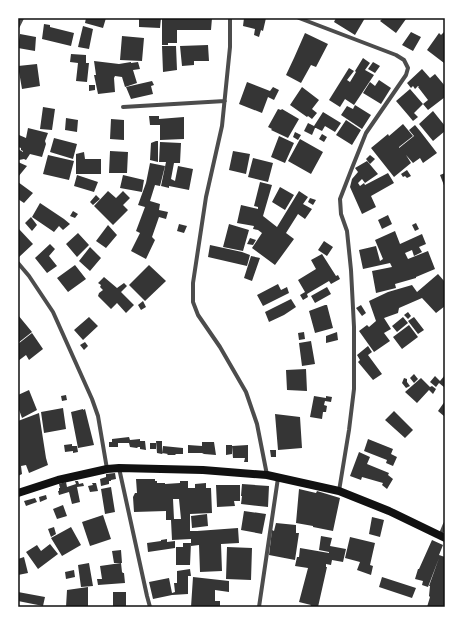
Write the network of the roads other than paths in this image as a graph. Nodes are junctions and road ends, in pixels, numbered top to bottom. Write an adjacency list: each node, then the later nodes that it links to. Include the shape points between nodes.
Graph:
1 (22, 18): 4 (street)
2 (230, 18): 5 (street)
3 (299, 18): 12 (street, via 396,55 404,60 408,68 406,75 366,133 340,199 341,214 347,231 351,270 354,389)
4 (18, 26)
5 (225, 100): 6 (street); 10 (street, via 222,126 206,197 193,283 193,302 198,315 246,392)
6 (123, 107)
7 (18, 263): 9 (street, via 30,276 53,312 92,399 98,416)
8 (119, 468): 9 (main road); 10 (main road, via 203,470); 16 (street)
9 (107, 469): 13 (main road, via 58,480)
10 (267, 476): 11 (main road)
11 (278, 478): 12 (main road); 17 (street)
12 (339, 490): 15 (main road)
13 (18, 493)
14 (445, 524): 15 (street)
15 (442, 537)
16 (150, 607)
17 (259, 607)

